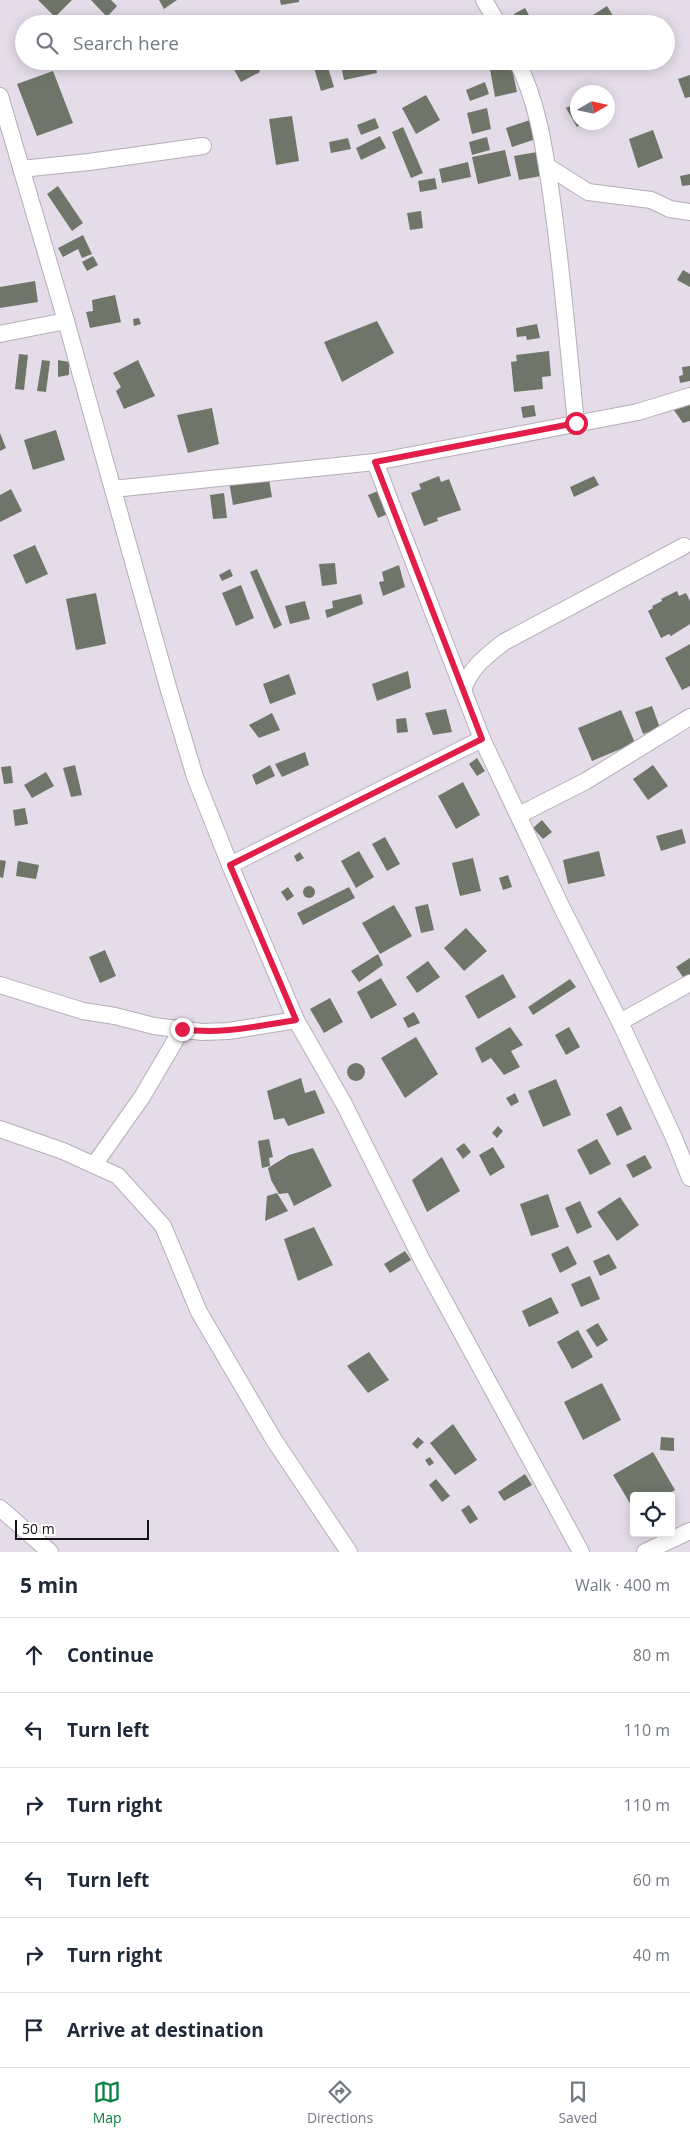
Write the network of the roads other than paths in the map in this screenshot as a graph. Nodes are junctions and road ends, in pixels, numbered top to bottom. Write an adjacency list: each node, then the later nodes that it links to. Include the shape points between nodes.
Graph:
1 (484, 0): 2 (street)
2 (493, 15)
3 (520, 70): 6 (street, via 537,113)
4 (0, 96): 7 (street)
5 (203, 146): 7 (street)
6 (547, 166): 8 (street, via 588,192 651,200 670,209); 12 (street)
7 (21, 169): 9 (street)
8 (690, 212)
9 (66, 321): 10 (street); 14 (street)
10 (0, 334)
11 (690, 396): 12 (street, via 638,412)
12 (576, 423): 13 (street)
13 (375, 462): 14 (street); 16 (street)
14 (113, 489): 20 (street, via 196,777)
15 (684, 546): 16 (street, via 504,642 467,676)
16 (463, 690): 18 (street)
17 (690, 717): 19 (street, via 586,781)
18 (482, 739): 19 (street); 20 (street)
19 (519, 815): 24 (street)
20 (230, 865): 23 (street)
21 (690, 983): 24 (street)
22 (0, 985): 25 (street, via 83,1011)
23 (296, 1020): 25 (street, via 229,1032); 33 (street, via 344,1104 422,1260)
24 (620, 1022): 28 (street)
25 (182, 1029): 27 (street, via 142,1097)
26 (0, 1129): 27 (street)
27 (94, 1165): 32 (street, via 118,1176 163,1226 199,1312 274,1440)
28 (690, 1178)
29 (0, 1508): 31 (street)
30 (690, 1531): 34 (street)
31 (50, 1552)
32 (349, 1552)
33 (580, 1552)
34 (646, 1552)

